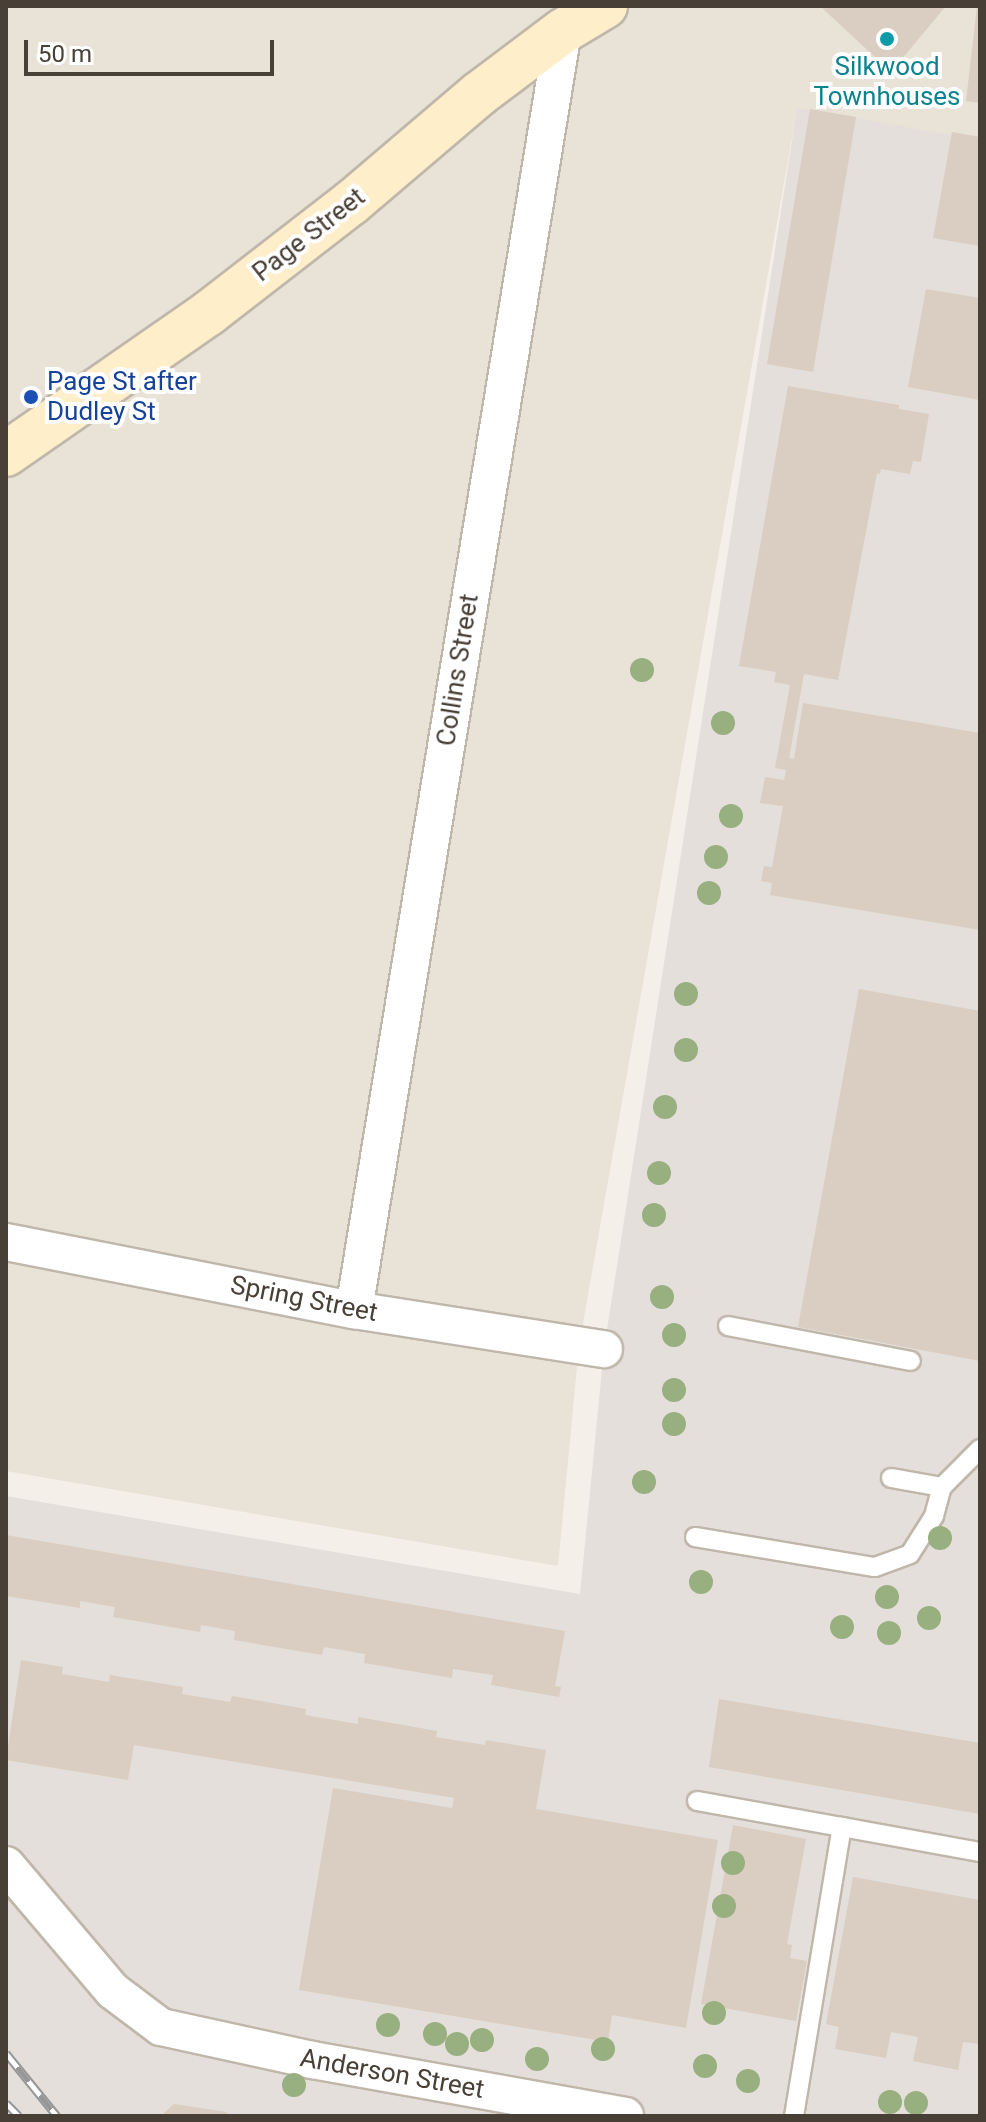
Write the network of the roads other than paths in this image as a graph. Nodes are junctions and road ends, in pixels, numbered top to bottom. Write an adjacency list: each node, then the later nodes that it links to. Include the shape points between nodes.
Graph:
1 (605, 6): 2 (main road, Page Street)
2 (563, 31): 3 (main road, Page Street, via 209,313); 5 (street, Collins Street)
3 (6, 454)
4 (6, 1242): 5 (street, Spring Street)
5 (354, 1310): 7 (street, Spring Street)
6 (728, 1326): 8 (lane)
7 (604, 1349)
8 (911, 1361)
9 (980, 1449): 11 (lane)
10 (891, 1478): 11 (lane)
11 (942, 1487): 12 (lane, via 934,1516 910,1554 875,1567)
12 (695, 1537)
13 (697, 1801): 14 (lane)
14 (842, 1827): 15 (lane); 18 (lane)
15 (980, 1852)
16 (6, 1865): 17 (street, Anderson Street, via 113,1991 161,2027)
17 (625, 2116)
18 (794, 2116)

